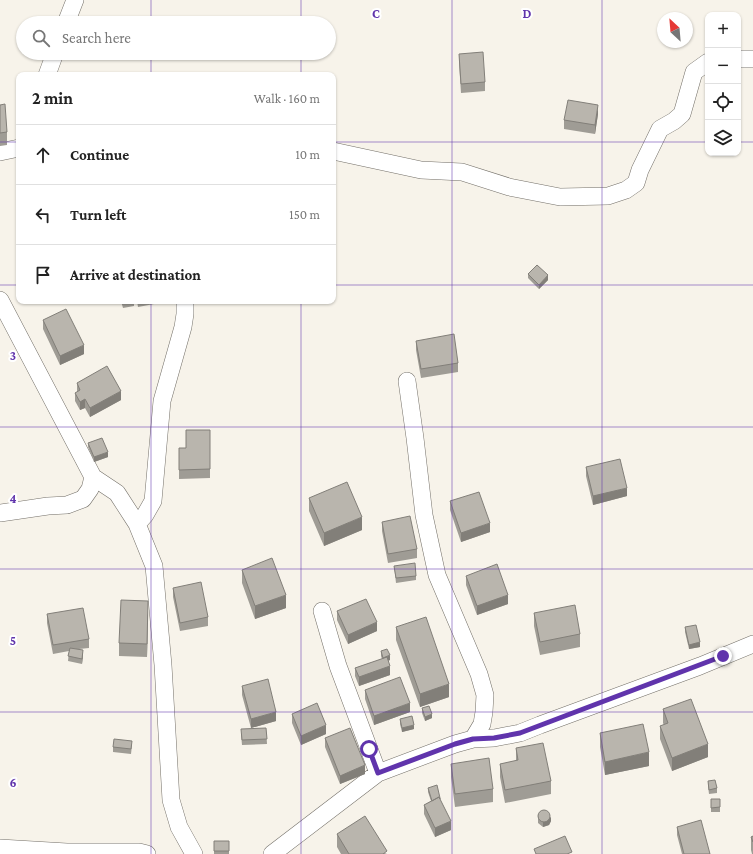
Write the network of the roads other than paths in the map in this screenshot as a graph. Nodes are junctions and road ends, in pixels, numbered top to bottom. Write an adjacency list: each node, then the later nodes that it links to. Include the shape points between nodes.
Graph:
1 (75, 0): 2 (street)
2 (69, 16)
3 (741, 59): 4 (street)
4 (753, 59)
5 (52, 60): 7 (street)
6 (705, 64): 10 (street, via 694,72 682,114 660,128 636,182 626,190 608,196 560,198 509,187 462,172 421,170)
7 (48, 72)
8 (16, 149): 9 (street)
9 (0, 152)
10 (336, 152)
11 (0, 300): 13 (street)
12 (185, 304): 17 (street, via 183,328 162,401 153,501)
13 (4, 317): 15 (street)
14 (407, 381): 20 (street, via 424,515 437,575 485,695 482,724)
15 (93, 477): 16 (street, via 90,489 82,499 67,505); 17 (street, via 116,493)
16 (0, 513)
17 (137, 524): 24 (street, via 154,566 171,800 179,828)
18 (322, 611): 21 (street, via 338,666)
19 (753, 644): 20 (street, via 520,733)
20 (473, 739): 21 (street)
21 (378, 773): 25 (street)
22 (0, 848): 23 (street)
23 (147, 854)
24 (194, 854)
25 (272, 854)

